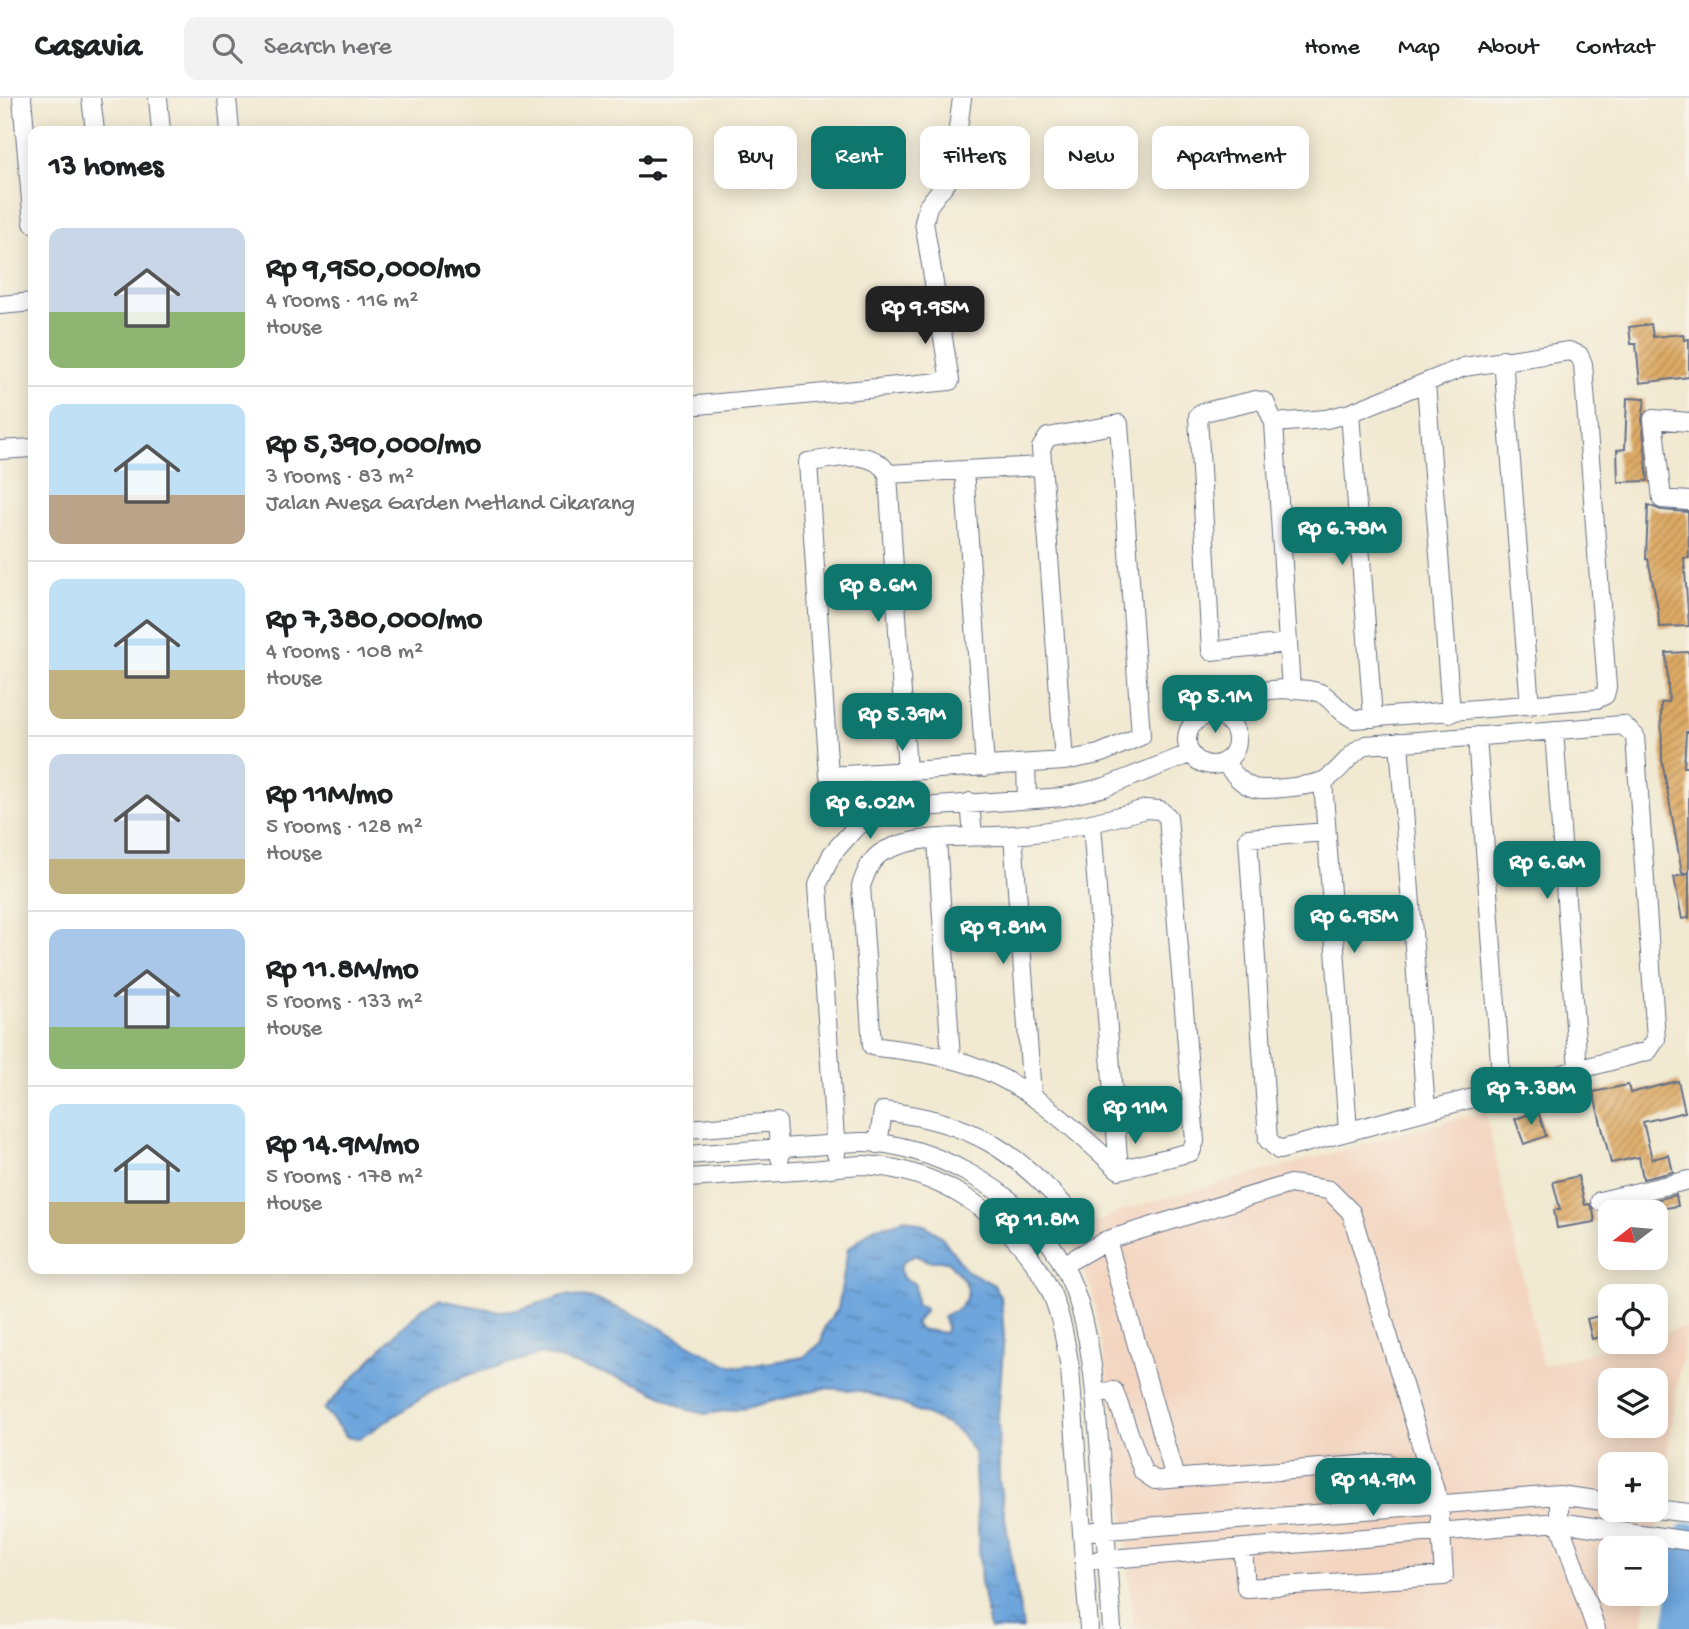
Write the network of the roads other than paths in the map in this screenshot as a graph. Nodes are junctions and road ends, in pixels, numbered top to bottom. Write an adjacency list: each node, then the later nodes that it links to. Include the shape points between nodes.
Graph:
1 (22, 98): 9 (street)
2 (91, 98): 6 (street)
3 (158, 98): 7 (street)
4 (227, 98): 8 (street)
5 (962, 98): 14 (street, via 951,175 924,217 950,381)
6 (94, 126)
7 (161, 126)
8 (230, 126)
9 (28, 166)
10 (28, 303): 11 (street)
11 (0, 305)
12 (1503, 359): 13 (street, via 1464,367); 26 (street); 26 (street, via 1569,352 1578,355 1583,364 1607,687 1605,695 1597,699)
13 (1426, 383): 15 (street); 27 (street)
14 (693, 406)
15 (1350, 413): 17 (street); 29 (street)
16 (1689, 422): 23 (street, via 1653,419 1662,499)
17 (1274, 423): 24 (street); 24 (street, via 1265,402 1256,400 1205,412 1198,416 1196,426 1211,651)
18 (28, 448): 19 (street)
19 (0, 450)
20 (1041, 466): 21 (street); 34 (street); 34 (street, via 1041,448 1048,437 1119,424 1141,736 1099,754)
21 (964, 470): 22 (street); 37 (street)
22 (888, 474): 38 (street); 38 (street, via 880,461 863,456 808,462 829,776)
23 (1689, 501)
24 (1288, 643): 25 (street)
25 (1290, 690): 28 (street, via 1252,693 1237,700); 29 (street, via 1324,696 1340,713 1354,719)
26 (1530, 706): 27 (street)
27 (1451, 713): 29 (street)
28 (1225, 718): 33 (street, via 1212,714 1189,727); 35 (street, via 1238,740 1235,754)
29 (1373, 718)
30 (1554, 730): 31 (street); 48 (street); 48 (street, via 1623,725 1635,736 1656,1039 1648,1051)
31 (1476, 736): 32 (street); 49 (street)
32 (1399, 742): 39 (street, via 1366,745 1352,752 1338,771); 51 (street)
33 (1189, 754): 35 (street, via 1199,763); 40 (street, via 1105,787)
34 (1064, 761): 36 (street)
35 (1225, 763): 39 (street, via 1240,781 1255,788)
36 (1026, 764): 37 (street); 40 (street)
37 (985, 767): 38 (street)
38 (907, 772)
39 (1323, 781): 43 (street)
40 (1027, 799): 41 (street)
41 (970, 802): 45 (street); 54 (street, via 881,810 855,828 832,854 818,884)
42 (1092, 825): 44 (street); 59 (street); 59 (street, via 1145,809 1160,810 1168,817 1194,1127 1191,1152)
43 (1326, 832): 53 (street); 53 (street, via 1248,838 1268,1140 1279,1150)
44 (1013, 835): 45 (street); 50 (street)
45 (973, 836): 46 (street)
46 (937, 839): 47 (street); 47 (street, via 881,853 868,865 860,886 872,1046)
47 (951, 1059): 50 (street, via 989,1072)
48 (1578, 1069): 49 (street)
49 (1502, 1090): 51 (street)
50 (1031, 1095): 59 (street)
51 (1426, 1110): 53 (street)
52 (693, 1129): 56 (street, via 777,1122)
53 (1348, 1131)
54 (836, 1144): 55 (street); 56 (street); 58 (street)
55 (878, 1144): 64 (street, via 907,1148 981,1180); 64 (street, via 883,1111 916,1115 1009,1151 1074,1216)
56 (779, 1148): 57 (street); 60 (street)
57 (693, 1155)
58 (837, 1168): 60 (street); 78 (street, via 863,1165 938,1183 999,1222 1028,1251 1049,1287 1063,1325)
59 (1119, 1170)
60 (781, 1172): 61 (street)
61 (693, 1178)
62 (1689, 1180): 63 (street)
63 (1604, 1200)
64 (1047, 1237): 66 (street)
65 (1107, 1240): 66 (street); 68 (street); 71 (street, via 1290,1184 1329,1190 1351,1212)
66 (1063, 1265): 67 (street, via 1086,1319)
67 (1095, 1393): 68 (street, via 1114,1391 1143,1472 1155,1480); 76 (street)
68 (1175, 1478): 72 (street, via 1388,1463)
69 (1559, 1495): 70 (street); 71 (street); 75 (street)
70 (1598, 1500)
71 (1439, 1504): 72 (street); 77 (street)
72 (1392, 1508): 76 (street)
73 (1668, 1510): 74 (street)
74 (1689, 1513)
75 (1559, 1522): 77 (street); 79 (street); 85 (street)
76 (1106, 1530): 78 (street); 81 (street)
77 (1442, 1531): 80 (street); 80 (street, via 1444,1576 1246,1588)
78 (1082, 1532): 82 (street)
79 (1689, 1541)
80 (1244, 1548): 81 (street)
81 (1107, 1559): 82 (street); 84 (street)
82 (1084, 1561): 83 (street)
83 (1089, 1629)
84 (1112, 1629)
85 (1596, 1629)

